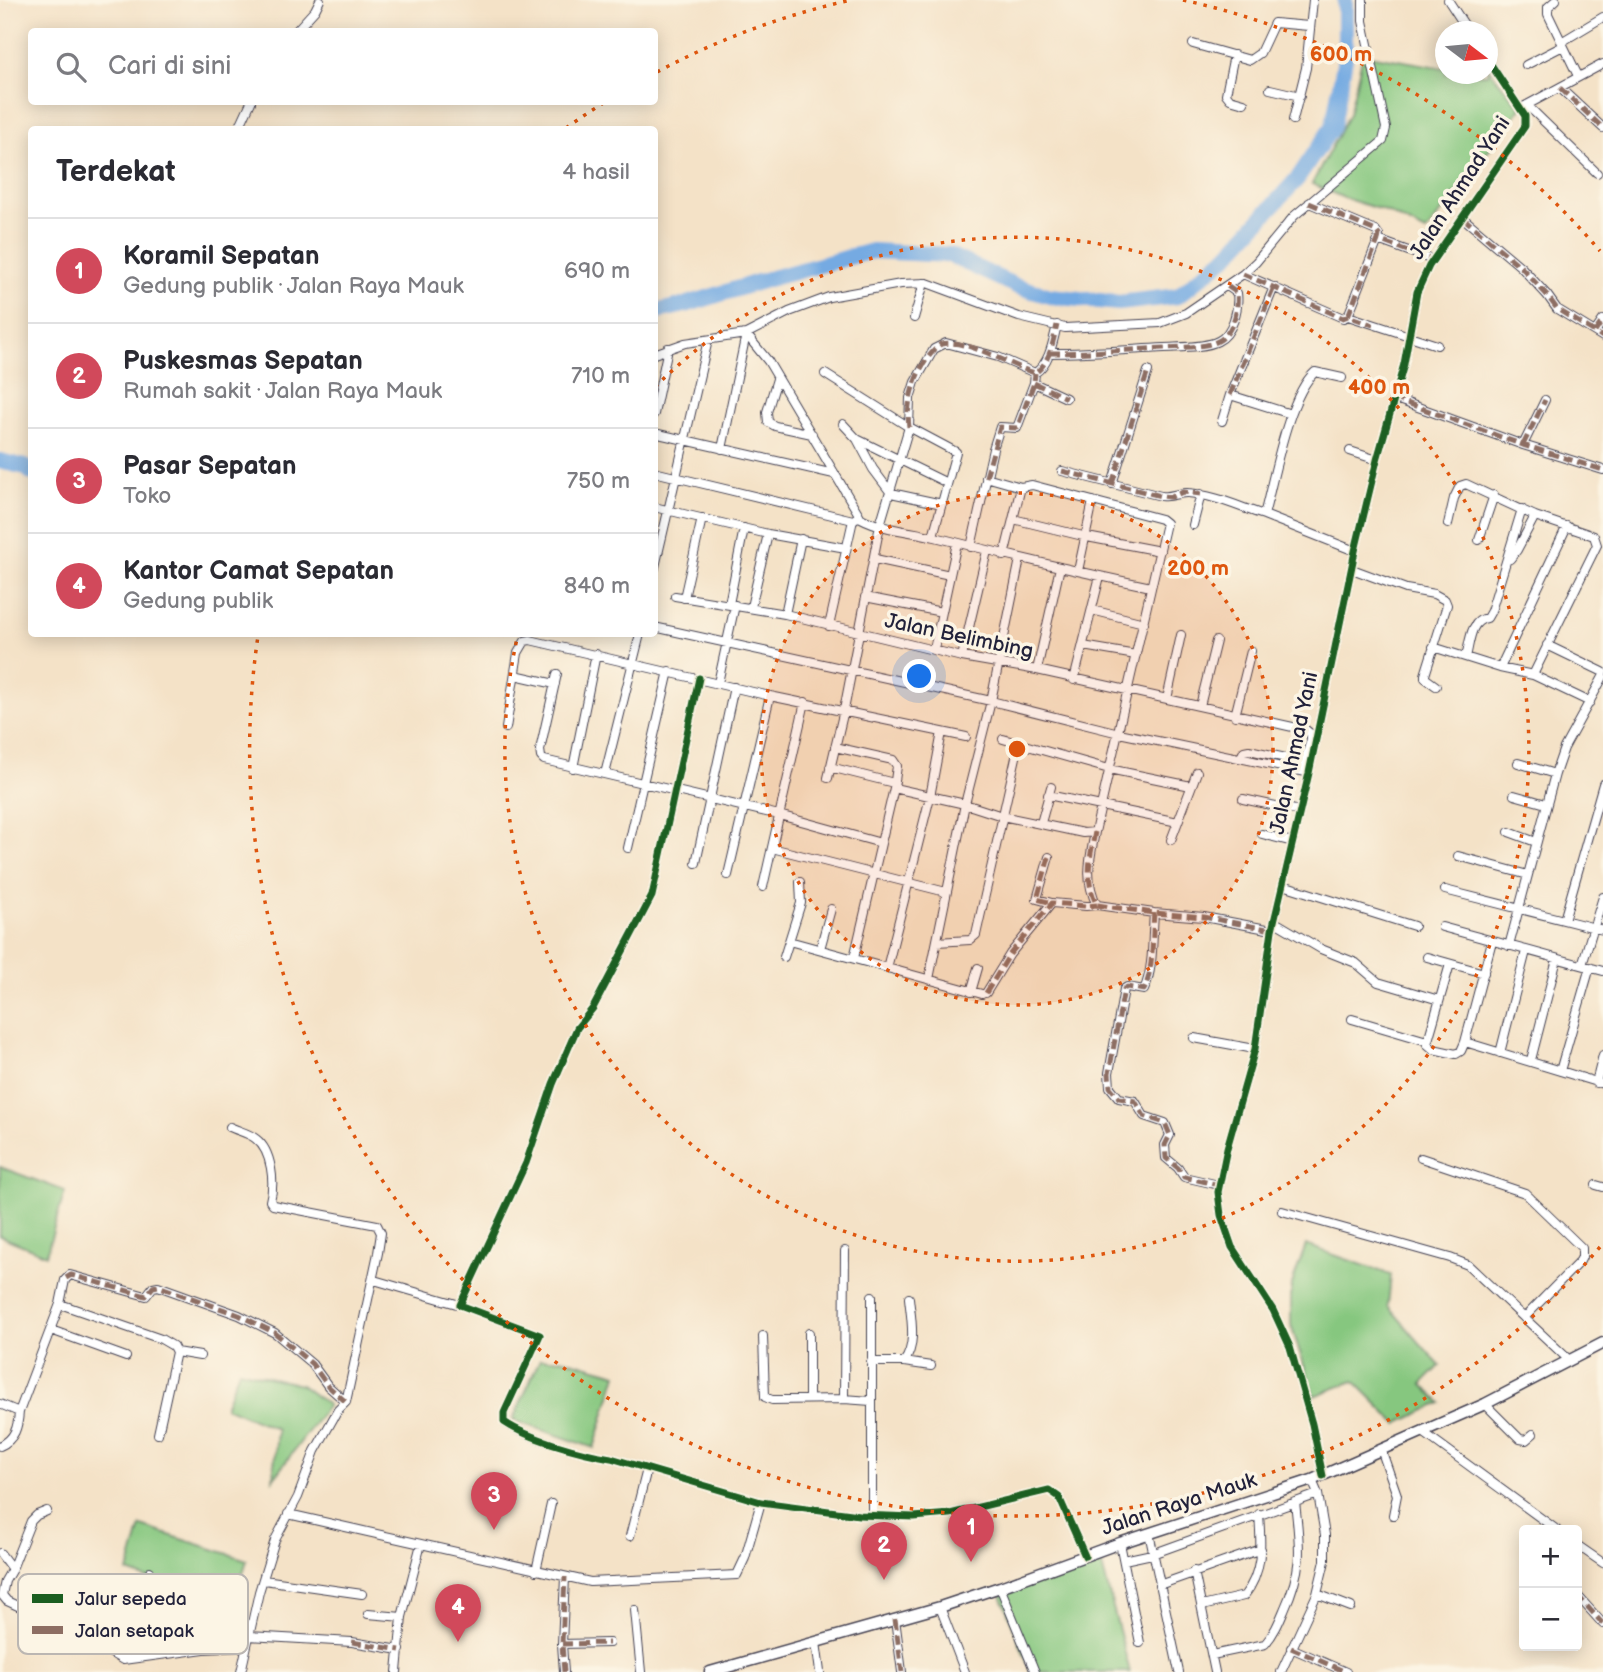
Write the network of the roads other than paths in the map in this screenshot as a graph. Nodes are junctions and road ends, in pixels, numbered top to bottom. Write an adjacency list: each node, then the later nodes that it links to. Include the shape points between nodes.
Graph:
1 (320, 0): 9 (street)
2 (1313, 0): 8 (street)
3 (1363, 0): 27 (street, via 1363,21 1386,136 1380,146)
4 (1556, 0): 10 (street, via 1548,7 1548,15)
5 (1452, 1): 7 (street)
6 (1603, 17): 10 (street)
7 (1463, 21)
8 (1309, 26): 12 (street, via 1274,23 1256,58); 19 (street)
9 (298, 28)
10 (1563, 43): 13 (street); 16 (street)
11 (1193, 44): 12 (street)
12 (1234, 55): 20 (street, via 1226,94)
13 (1526, 65)
14 (1601, 68): 16 (street)
15 (1498, 74): 22 (street, Jalan Ahmad Yani)
16 (1578, 76): 17 (street)
17 (1560, 88): 22 (street); 25 (street)
18 (1270, 89): 19 (street)
19 (1300, 96): 23 (street)
20 (1244, 103)
21 (250, 105): 24 (street)
22 (1523, 107): 26 (street); 28 (street, Jalan Ahmad Yani, via 1524,128)
23 (1293, 120)
24 (240, 126)
25 (1603, 128)
26 (1597, 173)
27 (1308, 203): 29 (street, via 1376,231); 31 (street)
28 (1463, 218): 30 (street, Jalan Ahmad Yani); 41 (street, via 1521,267 1557,309)
29 (1378, 240): 30 (street); 35 (street)
30 (1433, 260): 40 (street, Jalan Ahmad Yani, via 1417,292)
31 (1243, 274): 33 (street); 34 (street)
32 (924, 283): 36 (street); 38 (street, via 1019,317); 39 (street, via 829,297)
33 (1227, 286): 38 (street, via 1186,313 1160,323 1074,329); 46 (street, via 1237,293 1238,309 1217,342)
34 (1274, 287): 35 (street, via 1343,318); 53 (street)
35 (1348, 316): 40 (street)
36 (914, 318)
37 (1603, 320): 41 (street)
38 (1057, 325): 46 (street)
39 (746, 334): 42 (street); 51 (street); 67 (street)
40 (1410, 335): 43 (street); 56 (street, Jalan Ahmad Yani)
41 (1599, 335)
42 (708, 340): 44 (street); 65 (street)
43 (1437, 345)
44 (668, 348): 45 (street); 54 (street)
45 (658, 352)
46 (1050, 353): 48 (street)
47 (1149, 371): 78 (street)
48 (1035, 373): 52 (street); 61 (street, via 998,356 941,344 912,391)
49 (825, 374): 61 (street)
50 (1342, 378): 58 (street, via 1313,373)
51 (777, 379): 63 (street); 63 (street, via 768,422)
52 (1034, 383): 55 (street); 76 (street, via 1017,428 1000,427)
53 (1230, 394): 58 (street); 59 (street)
54 (658, 395)
55 (1066, 398)
56 (1393, 398): 66 (street); 70 (street, Jalan Ahmad Yani)
57 (1545, 400): 66 (street)
58 (1291, 414): 88 (street)
59 (1222, 421)
60 (843, 424): 64 (street)
61 (909, 427): 69 (street); 77 (street, via 956,452)
62 (658, 434): 65 (street)
63 (812, 434): 74 (street)
64 (857, 439): 69 (street); 80 (street)
65 (683, 440): 67 (street); 75 (street)
66 (1523, 445): 71 (street)
67 (723, 449): 74 (street)
68 (1350, 451): 70 (street)
69 (898, 460): 77 (street); 80 (street)
70 (1377, 460): 108 (street, Jalan Ahmad Yani)
71 (1603, 470)
72 (1062, 471): 78 (street)
73 (658, 473): 75 (street)
74 (834, 474): 91 (street)
75 (676, 477): 87 (street); 91 (street)
76 (986, 477): 79 (street); 104 (street)
77 (947, 483): 84 (street)
78 (1112, 484): 81 (street, via 1168,497 1183,492)
79 (1021, 487): 83 (street, via 1032,485); 92 (street)
80 (891, 493): 84 (street); 94 (street)
81 (1201, 494): 88 (street); 95 (street)
82 (1494, 495): 86 (street); 93 (street, via 1462,485); 102 (street)
83 (1093, 501): 100 (street); 107 (street, via 1165,521)
84 (942, 504): 99 (street)
85 (658, 508): 87 (street)
86 (1522, 509): 89 (street); 113 (street)
87 (669, 510): 90 (street); 109 (street)
88 (1264, 516): 108 (street)
89 (1535, 516): 96 (street); 113 (street)
90 (702, 518): 97 (street); 121 (street, Jalan Belimbing, via 679,597)
91 (856, 518): 94 (street); 105 (street)
92 (1013, 519): 100 (street); 110 (street)
93 (1448, 524)
94 (880, 525): 99 (street); 111 (street)
95 (1193, 525)
96 (1567, 526): 134 (street, via 1594,536 1597,543); 145 (street)
97 (744, 528): 98 (street); 121 (street)
98 (768, 534): 101 (street); 122 (street)
99 (933, 536): 103 (street)
100 (1087, 537): 107 (street); 116 (street)
101 (802, 539): 105 (street); 125 (street)
102 (1479, 540)
103 (957, 543): 104 (street); 117 (street)
104 (971, 547): 106 (street)
105 (846, 548): 127 (street)
106 (987, 551): 110 (street); 141 (street)
107 (1160, 551): 119 (street)
108 (1355, 551): 115 (street, Jalan Ahmad Yani)
109 (658, 555)
110 (1004, 555): 112 (street)
111 (875, 559): 117 (street); 120 (street)
112 (1020, 559): 114 (street); 144 (street)
113 (1506, 564): 142 (street, via 1489,615 1475,624)
114 (1060, 567): 116 (street); 147 (street)
115 (1352, 569): 136 (street, via 1446,600); 180 (street, Jalan Ahmad Yani)
116 (1078, 571): 118 (street)
117 (950, 575): 124 (street)
118 (1100, 576): 119 (street); 123 (street)
119 (1151, 587): 126 (street)
120 (865, 597): 124 (street); 129 (street)
121 (732, 605): 122 (street, Jalan Belimbing); 133 (street)
122 (751, 607): 125 (street, Jalan Belimbing)
123 (1092, 611): 126 (street); 135 (street)
124 (942, 612): 137 (street)
125 (785, 614): 127 (street, Jalan Belimbing)
126 (1144, 623): 140 (street)
127 (829, 626): 129 (street, Jalan Belimbing)
128 (658, 627): 133 (street)
129 (859, 633): 137 (street, Jalan Belimbing); 146 (street)
130 (1181, 635): 162 (street)
131 (639, 637): 143 (street)
132 (1216, 641): 166 (street)
133 (726, 642): 146 (street); 156 (street)
134 (1547, 645): 149 (street); 152 (street)
135 (1083, 646): 140 (street); 155 (street)
136 (1433, 647): 142 (street); 158 (street, via 1425,678)
137 (934, 649): 141 (street, Jalan Belimbing)
138 (1251, 651): 168 (street)
139 (596, 654): 143 (street); 151 (street, via 525,642 518,653); 178 (street)
140 (1136, 655): 160 (street)
141 (962, 657): 144 (street, Jalan Belimbing)
142 (1466, 657): 145 (street)
143 (634, 663): 148 (street); 182 (street)
144 (998, 663): 147 (street, Jalan Belimbing); 163 (street)
145 (1500, 668): 152 (street)
146 (852, 670): 163 (street); 167 (street)
147 (1037, 670): 155 (street, Jalan Belimbing)
148 (668, 671): 154 (street); 185 (street)
149 (1603, 672)
150 (557, 674): 157 (street)
151 (515, 675): 157 (street); 169 (street)
152 (1533, 675): 165 (street)
153 (1603, 677): 165 (street)
154 (699, 678): 156 (street); 189 (street)
155 (1074, 680): 160 (street, Jalan Belimbing)
156 (718, 683): 159 (street)
157 (555, 684): 178 (street, via 540,754 545,761)
158 (1436, 686)
159 (734, 687): 161 (street); 192 (street)
160 (1127, 692): 162 (street, Jalan Belimbing); 171 (street)
161 (770, 696): 164 (street); 196 (street)
162 (1167, 699): 166 (street, Jalan Belimbing)
163 (991, 701): 171 (street); 194 (street)
164 (805, 702): 167 (street); 199 (street)
165 (1590, 702): 183 (street)
166 (1200, 706): 168 (street, Jalan Belimbing)
167 (844, 710): 170 (street); 175 (street)
168 (1235, 716): 180 (street, Jalan Belimbing, via 1309,732)
169 (506, 728)
170 (942, 732): 172 (street); 191 (street)
171 (1119, 733): 179 (street); 180 (street)
172 (966, 737)
173 (1003, 739): 174 (street)
174 (1019, 744): 179 (street); 200 (street)
175 (835, 747): 177 (street); 187 (street, via 893,760 897,766)
176 (1518, 763): 183 (street)
177 (830, 767): 184 (street); 187 (street)
178 (573, 768): 182 (street)
179 (1109, 769): 188 (street); 197 (street)
180 (1305, 769): 198 (street, Jalan Ahmad Yani)
181 (1197, 772): 188 (street)
182 (605, 774): 185 (street)
183 (1555, 774): 195 (street)
184 (828, 778)
185 (642, 783): 189 (street); 210 (street)
186 (1603, 784): 230 (street)
187 (894, 785): 191 (street); 209 (street)
188 (1191, 786): 201 (street)
189 (676, 791): 192 (street); 273 (street, via 652,896 593,1008 577,1028 526,1163)
190 (1514, 795): 195 (street)
191 (930, 797): 194 (street); 219 (street)
192 (710, 798): 196 (street); 214 (street)
193 (1243, 799): 198 (street)
194 (965, 804): 200 (street); 223 (street)
195 (1546, 804): 208 (street)
196 (745, 807): 199 (street); 215 (street)
197 (1100, 807): 201 (street); 202 (street, via 1050,791); 203 (street)
198 (1300, 811): 207 (street, Jalan Ahmad Yani)
199 (779, 815): 209 (street); 211 (street)
200 (1002, 816): 202 (street); 237 (street, via 976,935 970,940)
201 (1178, 822): 206 (street)
202 (1041, 823): 203 (street)
203 (1095, 832): 226 (street, via 1088,867)
204 (1509, 832): 208 (street)
205 (1262, 834): 207 (street)
206 (1171, 840)
207 (1293, 842): 220 (street, Jalan Ahmad Yani)
208 (1536, 842): 217 (street)
209 (881, 843): 216 (street)
210 (628, 848)
211 (772, 848): 216 (street); 221 (street)
212 (1458, 856): 217 (street)
213 (1048, 857): 225 (street, via 1037,899)
214 (696, 863)
215 (728, 875)
216 (873, 875): 219 (street); 243 (street)
217 (1528, 875): 228 (street)
218 (800, 882): 235 (street, via 801,903)
219 (909, 883): 223 (street); 247 (street)
220 (1283, 885): 231 (street, Jalan Ahmad Yani); 232 (street)
221 (763, 887)
222 (1445, 890): 228 (street)
223 (946, 892): 237 (street)
224 (1603, 897): 234 (street)
225 (1052, 903): 226 (street); 252 (street, via 984,994)
226 (1097, 905): 229 (street)
227 (831, 909): 239 (street)
228 (1520, 910): 230 (street); 238 (street)
229 (1154, 913): 231 (street); 266 (street, via 1150,972 1144,990 1124,989 1110,1087 1119,1098 1135,1101 1144,1116 1165,1123 1170,1135 1166,1158 1184,1177)
230 (1564, 920): 234 (street)
231 (1274, 926): 253 (street, via 1356,963 1378,982); 258 (street, Jalan Ahmad Yani)
232 (1415, 926)
233 (1442, 927): 236 (street)
234 (1599, 929): 246 (street)
235 (789, 941): 239 (street); 241 (street)
236 (1492, 941): 238 (street); 250 (street)
237 (937, 943): 251 (street)
238 (1509, 946): 240 (street)
239 (820, 949): 243 (street)
240 (1526, 951): 244 (street); 259 (street)
241 (784, 957)
242 (1427, 957): 245 (street)
243 (855, 958): 247 (street)
244 (1557, 959): 246 (street); 261 (street)
245 (1450, 964): 250 (street); 253 (street)
246 (1586, 966): 249 (street); 262 (street)
247 (887, 968): 251 (street)
248 (978, 968): 252 (street)
249 (1603, 971)
250 (1483, 973): 257 (street)
251 (929, 979): 252 (street)
252 (971, 992)
253 (1439, 1000): 256 (street)
254 (1352, 1019): 256 (street)
255 (1194, 1038): 258 (street)
256 (1427, 1041): 257 (street, via 1429,1048 1456,1054)
257 (1465, 1042): 259 (street)
258 (1255, 1049): 266 (street, Jalan Ahmad Yani)
259 (1500, 1053): 261 (street)
260 (1603, 1055): 263 (street)
261 (1531, 1060): 262 (street)
262 (1560, 1071): 263 (street)
263 (1599, 1083)
264 (230, 1127): 269 (street, via 260,1143 273,1174 273,1205 379,1226)
265 (1421, 1158): 274 (street, via 1525,1193 1582,1248 1580,1261)
266 (1219, 1185): 299 (street, Jalan Ahmad Yani, via 1218,1200 1232,1247 1273,1310 1290,1347 1312,1424)
267 (1282, 1211): 274 (street, via 1460,1261 1477,1271)
268 (845, 1251): 287 (street)
269 (374, 1280): 273 (street); 289 (street)
270 (872, 1296): 283 (street)
271 (909, 1298): 284 (street, via 912,1338)
272 (60, 1304): 275 (street); 279 (street, via 161,1339); 289 (street, via 70,1275 146,1296 153,1286 160,1287 275,1333 312,1364)
273 (460, 1305): 298 (street, via 540,1335 504,1422 585,1454)
274 (1524, 1318): 282 (street)
275 (51, 1330): 281 (street); 292 (street)
276 (809, 1334): 286 (street)
277 (763, 1336): 286 (street, via 765,1397)
278 (1603, 1343): 282 (main road, Jalan Raya Mauk)
279 (176, 1352): 280 (street); 294 (street)
280 (200, 1356)
281 (126, 1357)
282 (1568, 1359): 291 (main road, Jalan Raya Mauk)
283 (871, 1362): 284 (street); 288 (street)
284 (904, 1362): 285 (street)
285 (931, 1366)
286 (808, 1399): 287 (street)
287 (845, 1399): 288 (street)
288 (872, 1401): 307 (street)
289 (346, 1402): 305 (street, via 315,1451)
290 (0, 1404): 292 (street)
291 (1485, 1404): 293 (main road, Jalan Raya Mauk); 295 (street, via 1520,1439)
292 (19, 1412): 296 (street, via 16,1431)
293 (1423, 1432): 297 (main road, Jalan Raya Mauk); 309 (street)
294 (158, 1434)
295 (1533, 1434)
296 (0, 1446)
297 (1381, 1449): 299 (main road, Jalan Raya Mauk); 308 (street, via 1397,1495)
298 (647, 1469): 301 (street); 311 (street)
299 (1317, 1478): 300 (street, Jalan Ahmad Yani); 310 (main road, Jalan Raya Mauk)
300 (1318, 1494): 302 (street); 331 (street, Jalan Ahmad Yani, via 1326,1548)
301 (761, 1502): 307 (street); 326 (street, via 737,1576 590,1582)
302 (1295, 1502): 306 (street); 353 (street, via 1299,1573 1278,1626 1265,1644)
303 (551, 1504): 323 (street)
304 (47, 1511): 321 (street, via 31,1521)
305 (288, 1514): 313 (street); 327 (street)
306 (1259, 1514): 315 (street); 317 (street)
307 (872, 1515): 318 (street, via 950,1514 1049,1490 1059,1497)
308 (1392, 1515)
309 (1550, 1525)
310 (1149, 1533): 312 (main road, Jalan Raya Mauk); 317 (street)
311 (630, 1536)
312 (1120, 1543): 318 (main road, Jalan Raya Mauk); 319 (street)
313 (421, 1544): 323 (street); 339 (street)
314 (1582, 1548): 320 (street)
315 (1261, 1549): 324 (street); 334 (street, via 1258,1570 1244,1596)
316 (0, 1553): 321 (street)
317 (1152, 1554): 319 (street); 328 (street)
318 (1084, 1556): 329 (main road, Jalan Raya Mauk)
319 (1124, 1560): 345 (street)
320 (1603, 1563)
321 (12, 1569): 335 (street, via 2,1595)
322 (150, 1571): 325 (street)
323 (536, 1571): 326 (street)
324 (1194, 1572): 328 (street); 334 (street)
325 (149, 1574)
326 (565, 1577): 346 (street)
327 (264, 1580): 330 (street); 342 (street)
328 (1159, 1585): 364 (street)
329 (1000, 1587): 333 (main road, Jalan Raya Mauk); 363 (street)
330 (362, 1594)
331 (1317, 1594): 336 (street); 347 (street, Jalan Ahmad Yani)
332 (1582, 1600): 341 (street)
333 (940, 1606): 340 (main road, Jalan Raya Mauk); 362 (street)
334 (1202, 1606): 353 (street)
335 (18, 1607)
336 (1351, 1607)
337 (635, 1610): 358 (street)
338 (368, 1614): 339 (street)
339 (402, 1617): 348 (street)
340 (895, 1619): 343 (main road, Jalan Raya Mauk); 361 (street)
341 (1603, 1623)
342 (249, 1636): 348 (street, via 352,1642)
343 (816, 1642): 359 (main road, Jalan Raya Mauk); 360 (street)
344 (609, 1643): 346 (street)
345 (1140, 1643)
346 (562, 1644): 357 (street)
347 (1291, 1648): 366 (street, Jalan Ahmad Yani); 367 (street)
348 (400, 1650): 356 (street)
349 (113, 1654): 354 (street)
350 (125, 1654): 354 (street)
351 (167, 1654): 354 (street)
352 (244, 1654): 355 (street)
353 (1212, 1655): 365 (street)
354 (123, 1660)
355 (241, 1672)
356 (397, 1672)
357 (564, 1672)
358 (641, 1672)
359 (711, 1672)
360 (820, 1672)
361 (902, 1672)
362 (965, 1672)
363 (1035, 1672)
364 (1179, 1672)
365 (1215, 1672)
366 (1281, 1672)
367 (1346, 1672)

